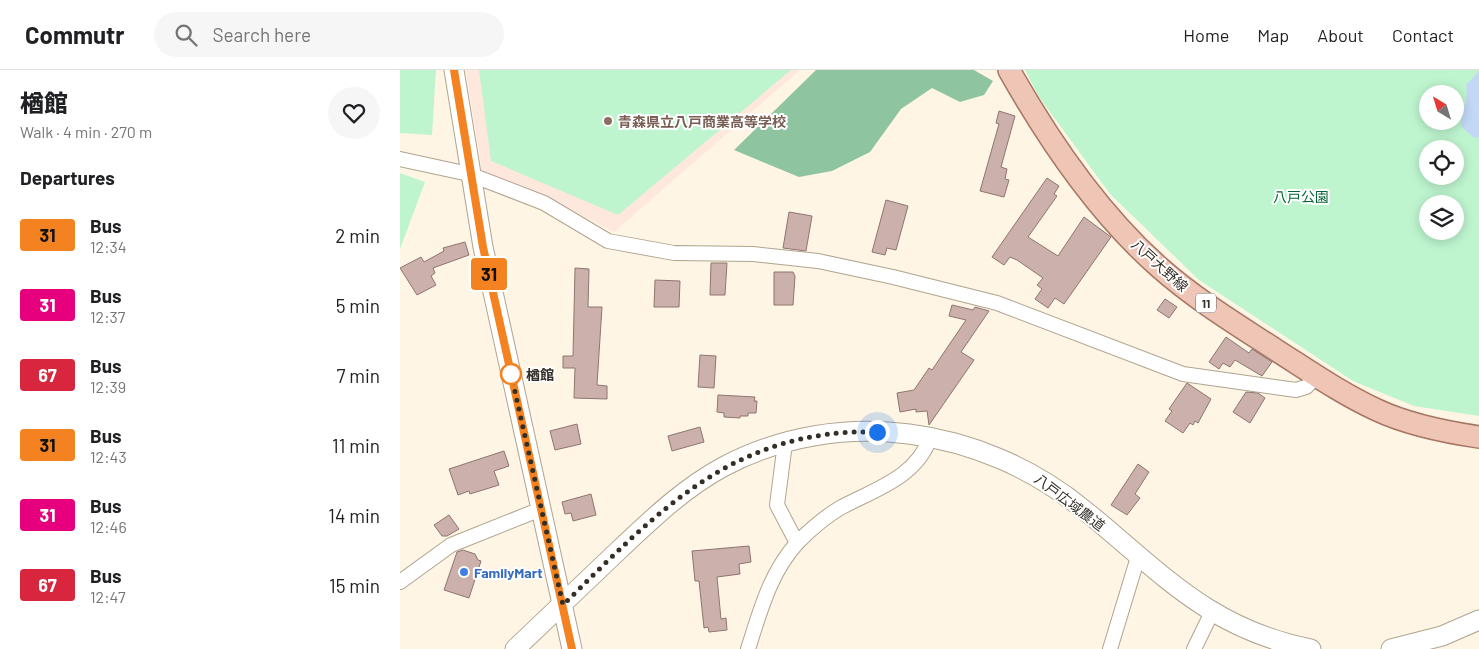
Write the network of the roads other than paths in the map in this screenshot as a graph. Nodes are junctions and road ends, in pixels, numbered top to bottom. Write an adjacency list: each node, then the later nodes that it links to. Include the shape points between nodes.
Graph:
1 (454, 70): 4 (street)
2 (1009, 70): 5 (main road, 八戸大野線 / 11, via 1051,139 1115,224 1134,243 1196,297)
3 (400, 159): 4 (street)
4 (470, 174): 5 (street, via 544,203 608,241 674,253 753,254 818,261 893,277 997,303 1183,374 1296,390 1306,387); 9 (street)
5 (1317, 376): 7 (main road, 八戸大野線 / 11, via 1378,411 1445,432)
6 (930, 437): 8 (street, 八戸広域農道, via 859,431); 10 (street, via 916,464 886,485 838,509); 11 (street, 八戸広域農道, via 978,449 1031,473 1083,508)
7 (1479, 437)
8 (785, 443): 10 (street, via 777,506); 13 (street, 八戸広域農道, via 723,467 664,508)
9 (541, 509): 12 (street, via 451,545); 13 (street)
10 (797, 543): 18 (street, via 768,585)
11 (1138, 557): 14 (street, 八戸広域農道); 19 (street)
12 (400, 582)
13 (563, 605): 16 (street, 八戸広域農道); 17 (street)
14 (1212, 612): 20 (street); 21 (street, 八戸広域農道, via 1254,633)
15 (1479, 620): 22 (street, via 1442,636)
16 (515, 649)
17 (572, 649)
18 (748, 649)
19 (1110, 649)
20 (1194, 649)
21 (1311, 649)
22 (1391, 649)

